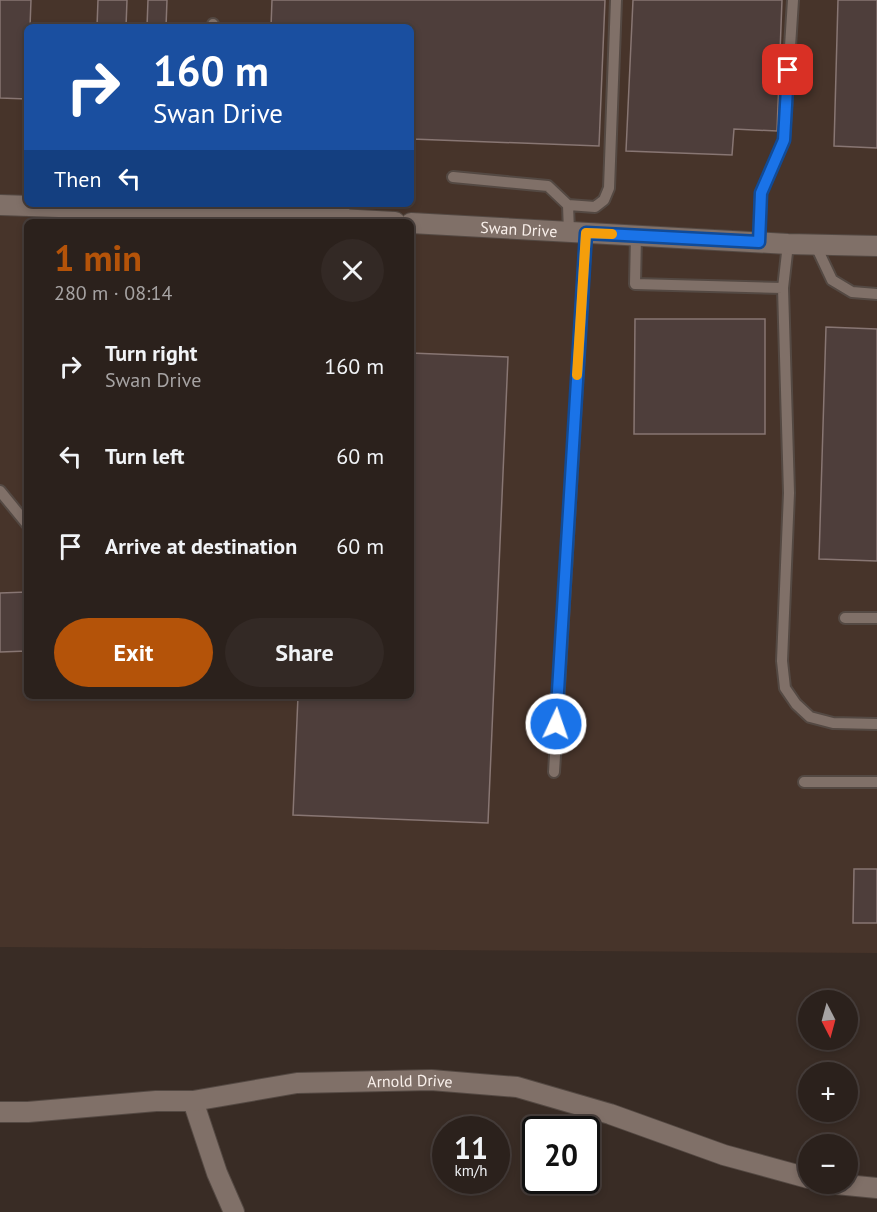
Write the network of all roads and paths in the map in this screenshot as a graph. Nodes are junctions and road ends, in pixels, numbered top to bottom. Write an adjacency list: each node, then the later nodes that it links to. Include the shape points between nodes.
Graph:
1 (616, 0): 6 (lane, via 609,188 604,200 594,207)
2 (793, 0): 14 (lane, via 784,140 761,193)
3 (453, 177): 6 (lane, via 548,186)
4 (0, 205): 5 (street)
5 (24, 205)
6 (568, 205): 12 (lane)
7 (137, 207): 8 (street)
8 (205, 208): 9 (street)
9 (344, 212): 10 (street)
10 (380, 219)
11 (414, 223): 12 (street, Swan Drive)
12 (577, 232): 13 (street, Swan Drive); 25 (lane)
13 (636, 235): 14 (street, Swan Drive); 18 (lane, via 635,284)
14 (759, 242): 15 (street, Swan Drive)
15 (788, 244): 16 (street, Swan Drive); 18 (lane)
16 (815, 244): 17 (street, Swan Drive); 19 (lane, via 832,280 852,292)
17 (877, 246)
18 (783, 288): 24 (lane, via 789,494 782,661 785,688 810,717 832,723)
19 (877, 294)
20 (0, 491): 21 (lane)
21 (24, 520)
22 (845, 618): 23 (lane)
23 (877, 618)
24 (877, 724)
25 (554, 772)
26 (804, 782): 27 (lane)
27 (877, 782)
28 (193, 1101): 29 (street, Arnold Drive); 30 (street, Arnold Drive, via 297,1083 431,1080 517,1087); 33 (street)
29 (0, 1112)
30 (798, 1175)
31 (858, 1186): 32 (street)
32 (877, 1188)
33 (234, 1212)

